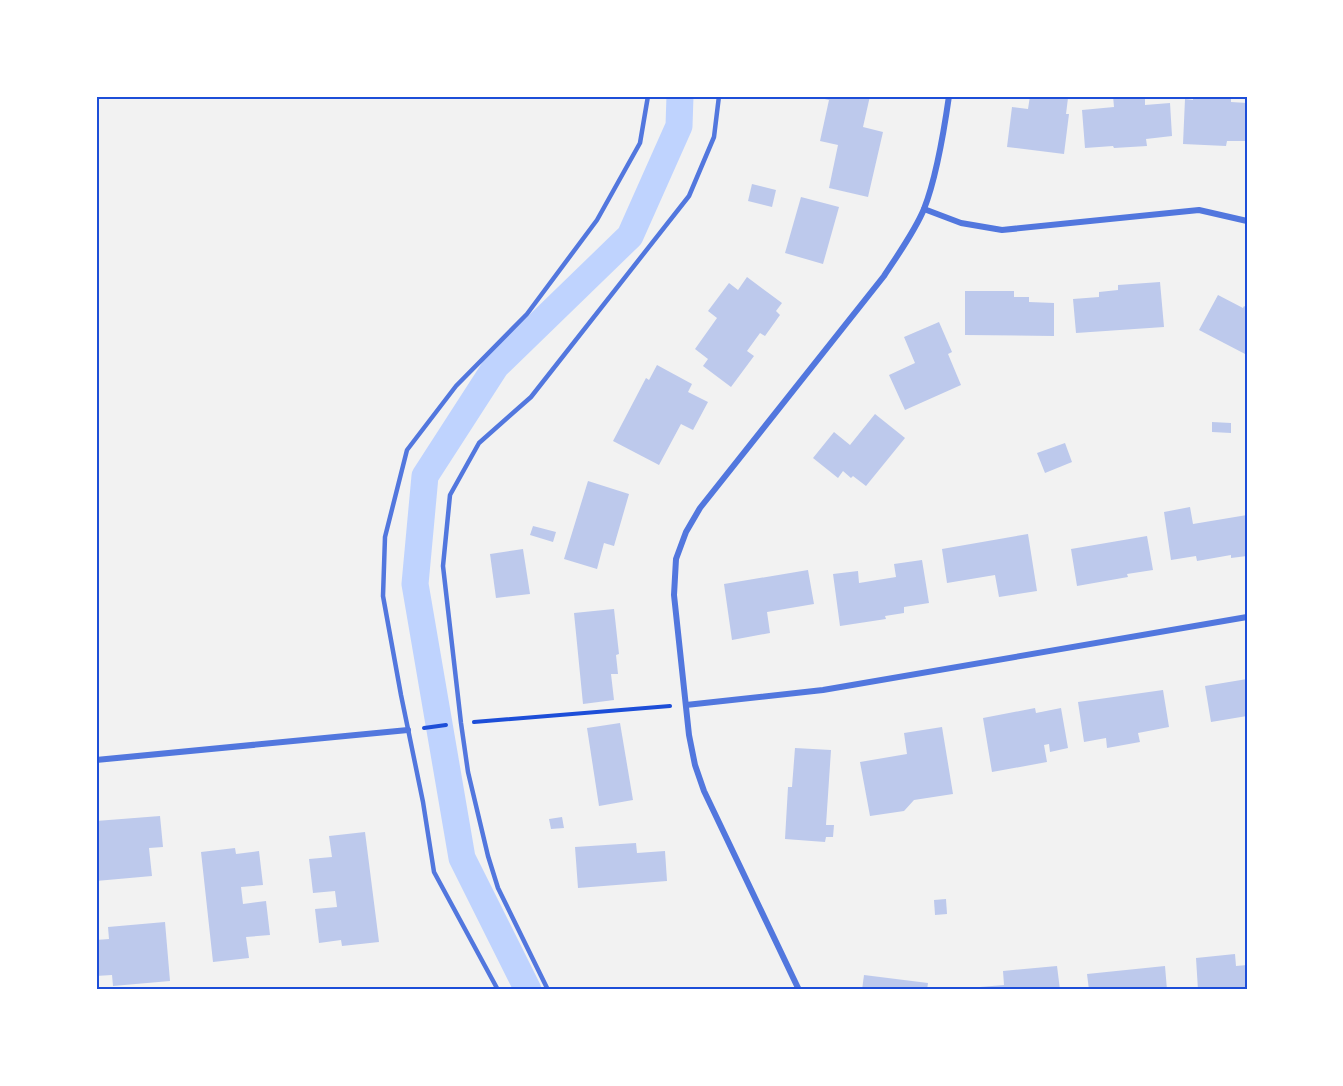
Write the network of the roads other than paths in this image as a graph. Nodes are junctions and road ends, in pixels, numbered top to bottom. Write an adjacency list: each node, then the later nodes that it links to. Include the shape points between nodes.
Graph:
1 (648, 96): 8 (lane, via 640,143 597,220 527,314 456,386 407,450 385,537 383,596)
2 (719, 96): 11 (lane, via 714,137 689,196 531,397 479,443 450,495 443,566 468,772 498,888)
3 (949, 96): 4 (street)
4 (924, 209): 5 (street, via 961,223 1002,230 1199,210); 7 (street, via 884,276 700,508 686,532 676,559 674,595)
5 (1247, 221)
6 (1247, 617): 7 (street, via 823,690)
7 (686, 705): 12 (street, via 695,765 704,791)
8 (408, 730): 9 (street); 10 (lane, via 434,872)
9 (96, 760)
10 (498, 990)
11 (548, 990)
12 (799, 990)

